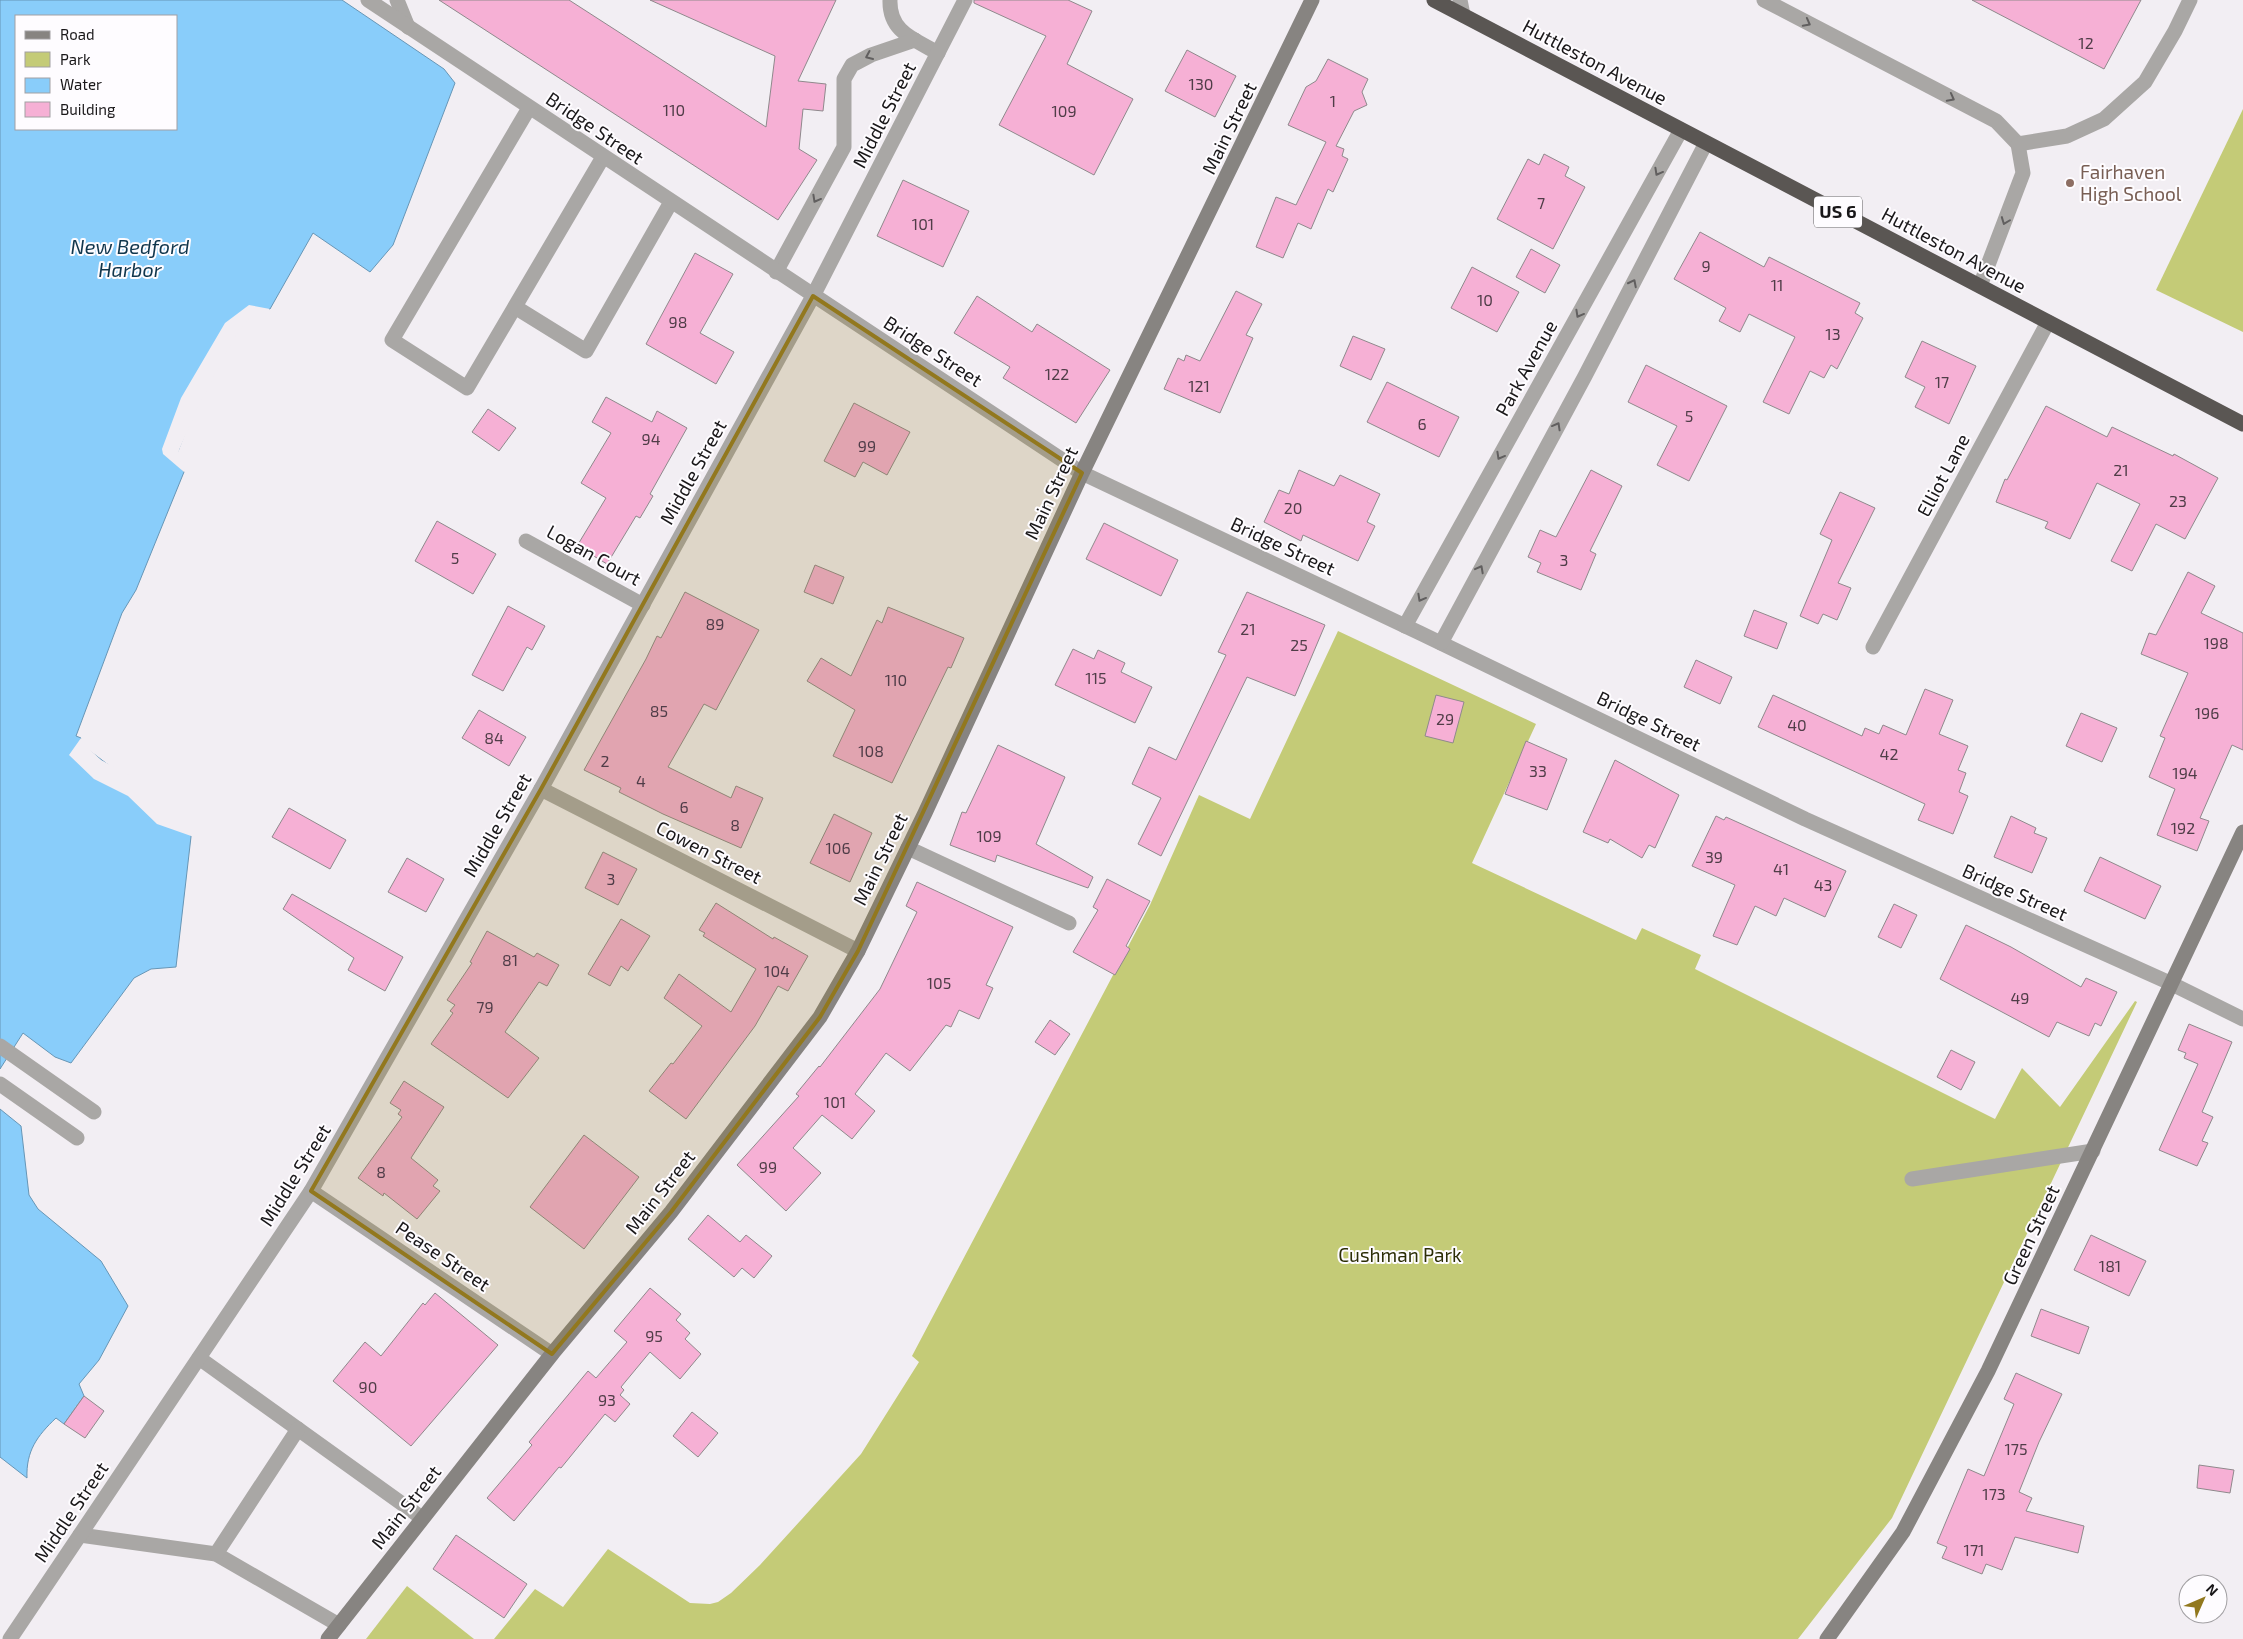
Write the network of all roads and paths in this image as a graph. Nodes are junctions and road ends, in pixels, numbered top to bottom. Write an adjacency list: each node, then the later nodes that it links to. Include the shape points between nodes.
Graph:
1 (368, 0): 10 (street, Bridge Street)
2 (397, 0): 10 (street)
3 (890, 0): 11 (street, via 889,15 902,33)
4 (966, 0): 12 (street, Middle Street)
5 (1312, 0): 25 (main road, Main Street)
6 (1434, 0): 9 (highway, Huttleston Avenue / US 6)
7 (1764, 0): 16 (street, one-way to 16, via 1996,121)
8 (2190, 0): 16 (street, via 2176,31 2145,82 2104,119 2067,136)
9 (1462, 8): 14 (highway, Huttleston Avenue / US 6)
10 (408, 27): 13 (street, Bridge Street)
11 (915, 40): 12 (street); 19 (street, one-way to 19, via 852,65 844,79 844,147)
12 (938, 53): 21 (street, Middle Street)
13 (529, 108): 17 (street, Bridge Street); 22 (street, via 392,340 467,388)
14 (1681, 130): 15 (highway, Huttleston Avenue / US 6); 28 (street, Park Avenue, one-way to 28)
15 (1706, 143): 20 (highway, Huttleston Avenue / US 6); 29 (street, one-way to 15)
16 (2018, 144): 20 (street, one-way to 20, via 2023,173)
17 (603, 157): 18 (street, Bridge Street); 22 (street)
18 (672, 202): 19 (street, Bridge Street); 22 (street, via 586,351)
19 (776, 272): 21 (street, Bridge Street)
20 (1980, 286): 23 (highway, Huttleston Avenue / US 6)
21 (813, 296): 25 (street, Bridge Street); 27 (street, Middle Street)
22 (515, 307)
23 (2048, 322): 24 (highway, Huttleston Avenue / US 6); 30 (street, Elliot Lane)
24 (2243, 424)
25 (1082, 474): 28 (street, Bridge Street); 33 (main road, Main Street)
26 (526, 541): 27 (street, Logan Court)
27 (643, 605): 31 (street, Middle Street)
28 (1405, 626): 29 (street, Bridge Street)
29 (1441, 643): 36 (street, Bridge Street, via 1805,820)
30 (1873, 647)
31 (541, 789): 35 (street, Cowen Street); 44 (street, Middle Street)
32 (2243, 832): 36 (main road, Green Street)
33 (908, 848): 34 (street); 35 (main road, Main Street)
34 (1069, 924)
35 (858, 951): 45 (main road, Main Street, via 820,1017 671,1212)
36 (2170, 984): 37 (street, Bridge Street); 42 (main road, Green Street)
37 (2243, 1019)
38 (0, 1046): 40 (street)
39 (0, 1084): 41 (street)
40 (94, 1112)
41 (77, 1138)
42 (2093, 1151): 43 (street); 54 (main road, Green Street, via 1988,1371 1903,1532)
43 (1912, 1179)
44 (311, 1191): 45 (street, Pease Street); 46 (street, Middle Street)
45 (552, 1354): 48 (main road, Main Street)
46 (199, 1358): 47 (street); 49 (street, Middle Street)
47 (298, 1429): 48 (street); 50 (street)
48 (422, 1518): 51 (main road, Main Street)
49 (80, 1535): 50 (street); 52 (street, Middle Street)
50 (216, 1554): 51 (street)
51 (339, 1625): 53 (main road, Main Street)
52 (10, 1639)
53 (328, 1639)
54 (1827, 1639)

